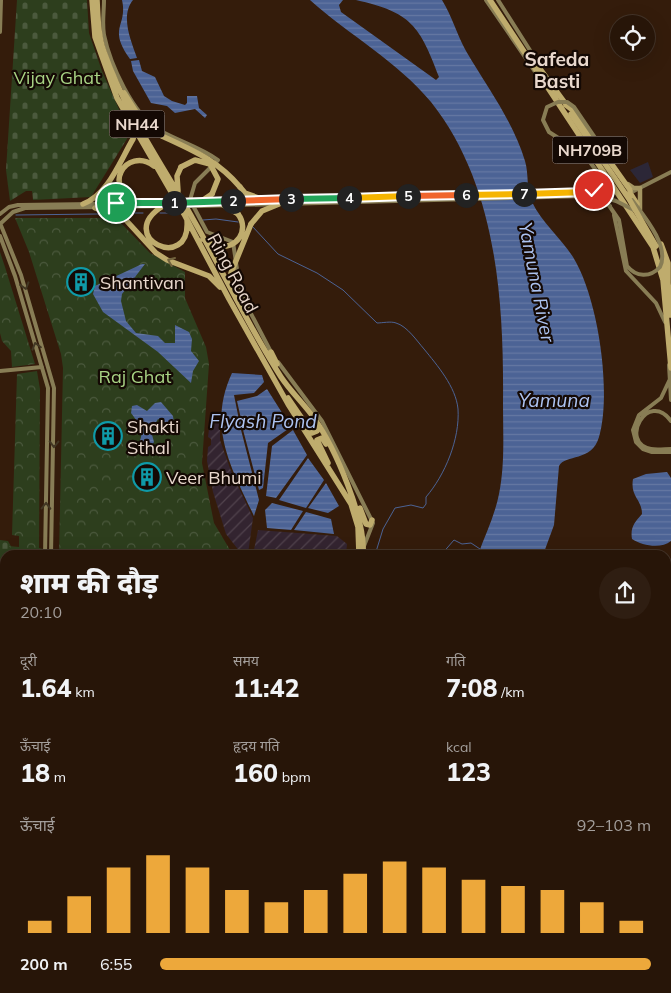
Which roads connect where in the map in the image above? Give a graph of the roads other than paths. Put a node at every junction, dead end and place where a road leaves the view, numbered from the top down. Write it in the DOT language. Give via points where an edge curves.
graph roads {
  1 [pos="1,0"];
  2 [pos="92,0"];
  3 [pos="97,0"];
  4 [pos="104,0"];
  5 [pos="486,0"];
  6 [pos="490,0"];
  7 [pos="494,0"];
  8 [pos="498,0"];
  9 [pos="0,32"];
  10 [pos="533,63"];
  11 [pos="112,65"];
  12 [pos="542,76"];
  13 [pos="115,81"];
  14 [pos="563,104"];
  15 [pos="135,131"];
  16 [pos="613,166"];
  17 [pos="158,170"];
  18 [pos="671,172"];
  19 [pos="600,176"];
  20 [pos="614,177"];
  21 [pos="640,188"];
  22 [pos="587,192"];
  23 [pos="630,193"];
  24 [pos="179,195"];
  25 [pos="421,198"];
  26 [pos="622,198"];
  27 [pos="200,202"];
  28 [pos="264,202"];
  29 [pos="83,204"];
  30 [pos="143,204"];
  31 [pos="279,204"];
  32 [pos="608,204"];
  33 [pos="222,205"];
  34 [pos="94,206"];
  35 [pos="163,206"];
  36 [pos="639,212"];
  37 [pos="0,214"];
  38 [pos="7,217"];
  39 [pos="187,218"];
  40 [pos="0,224"];
  41 [pos="5,233"];
  42 [pos="0,236"];
  43 [pos="203,239"];
  44 [pos="670,270"];
  45 [pos="668,283"];
  46 [pos="226,294"];
  47 [pos="234,297"];
  48 [pos="671,311"];
  49 [pos="671,315"];
  50 [pos="668,333"];
  51 [pos="271,352"];
  52 [pos="670,360"];
  53 [pos="42,367"];
  54 [pos="671,368"];
  55 [pos="0,371"];
  56 [pos="670,379"];
  57 [pos="275,380"];
  58 [pos="284,381"];
  59 [pos="300,400"];
  60 [pos="671,400"];
  61 [pos="671,421"];
  62 [pos="671,450"];
  63 [pos="340,471"];
  64 [pos="351,501"];
  65 [pos="372,520"];
  66 [pos="364,546"];
  67 [pos="45,550"];
  68 [pos="51,550"];
  69 [pos="359,550"];
  70 [pos="364,550"];
  1 -- 9 [label="main road"];
  2 -- 15 [label="highway, Ring Road / NH44" via="93,27 99,53 117,98"];
  3 -- 11 [label="highway, Ring Road / NH44" via="100,38"];
  4 -- 11 [label="main road" via="104,34"];
  5 -- 12 [label="main road" via="534,72"];
  6 -- 10 [label="highway, NH709B"];
  7 -- 10 [label="highway, NH709B"];
  8 -- 12 [label="main road" via="538,61"];
  10 -- 12 [label="highway, NH709B"];
  11 -- 13 [label="highway, Ring Road / NH44"];
  11 -- 51 [label="main road" via="148,123 217,160 192,188 190,200 208,232 233,242 239,283"];
  12 -- 14 [label="highway, NH709B"];
  12 -- 14 [label="highway, NH709B" via="560,92"];
  13 -- 24 [label="highway, Ring Road / NH44" via="130,114"];
  13 -- 28 [label="highway, bridge" via="145,126 210,159 245,193"];
  14 -- 16 [label="highway" via="574,111"];
  14 -- 19 [label="main road, bridge" via="570,124"];
  14 -- 20 [label="highway, NH709B"];
  14 -- 20 [label="highway, NH709B, bridge"];
  15 -- 17 [label="highway, Ring Road / NH44"];
  15 -- 29 [label="highway" via="107,184 97,197"];
  16 -- 19 [label="main road, bridge" via="572,106 558,102 547,107 543,120 547,131 583,153"];
  16 -- 20 [label="highway"];
  17 -- 30 [label="highway" via="144,161 135,161 121,171 120,189 125,196"];
  17 -- 39 [label="highway, Ring Road / NH44"];
  18 -- 21 [label="main road"];
  19 -- 22 [label="main road" via="596,188"];
  20 -- 21 [label="main road" via="631,187"];
  20 -- 23 [label="highway"];
  20 -- 26 [label="highway, NH709B"];
  20 -- 32 [label="main road, bridge" via="628,193 659,243 662,260 655,272 642,275 628,268 619,220"];
  20 -- 36 [label="highway, NH709B, bridge"];
  21 -- 23 [label="main road"];
  21 -- 36 [label="main road"];
  22 -- 25 [label="main road"];
  22 -- 36 [label="main road, bridge"];
  23 -- 26 [label="main road"];
  23 -- 36 [label="highway"];
  24 -- 27 [label="highway, bridge" via="177,179 181,167 198,160 208,163 218,181 208,198"];
  24 -- 43 [label="highway, Ring Road / NH44"];
  25 -- 28 [label="main road"];
  25 -- 31 [label="main road"];
  25 -- 32 [label="main road" via="588,196"];
  26 -- 50 [label="highway, NH709B" via="659,262"];
  27 -- 28 [label="main road"];
  27 -- 30 [label="main road, bridge"];
  28 -- 31 [label="main road"];
  28 -- 33 [label="main road"];
  29 -- 34 [label="main road"];
  29 -- 37 [label="main road" via="13,206"];
  30 -- 34 [label="main road"];
  31 -- 47 [label="highway, bridge" via="262,211 251,224 231,273"];
  32 -- 50 [label="main road, bridge" via="616,222 626,271 650,296"];
  33 -- 35 [label="main road, bridge"];
  33 -- 43 [label="highway, bridge" via="238,214 242,221 240,238 225,246"];
  34 -- 35 [label="main road"];
  34 -- 38 [label="main road" via="25,208"];
  46 -- 34 [label="highway, one-way" via="209,276 156,253 124,218"];
  35 -- 39 [label="highway" via="147,222 151,241 160,247 173,247 183,239"];
  36 -- 44 [label="highway" via="661,244"];
  36 -- 45 [label="highway, NH709B, bridge" via="656,246"];
  38 -- 40 [label="main road"];
  38 -- 41 [label="main road"];
  39 -- 46 [label="highway, Ring Road / NH44"];
  40 -- 41 [label="main road"];
  41 -- 68 [label="main road, one-way" via="54,388"];
  53 -- 42 [label="main road, one-way" via="10,258"];
  43 -- 47 [label="highway, Ring Road"];
  44 -- 45 [label="highway"];
  45 -- 48 [label="highway, NH709B"];
  46 -- 57 [label="highway, Ring Road / NH44"];
  47 -- 58 [label="highway, Ring Road"];
  48 -- 49 [label="highway, NH709B"];
  50 -- 52 [label="highway, NH709B"];
  50 -- 56 [label="main road"];
  51 -- 58 [label="highway"];
  51 -- 65 [label="main road" via="322,421"];
  52 -- 54 [label="highway"];
  53 -- 55 [label="main road"];
  67 -- 53 [label="main road, one-way" via="49,396"];
  56 -- 60 [label="main road"];
  56 -- 62 [label="main road" via="657,403 637,417 633,433 636,442 645,450"];
  57 -- 59 [label="highway" via="315,434 317,428"];
  57 -- 64 [label="highway, Ring Road / NH44"];
  58 -- 59 [label="highway, Ring Road"];
  59 -- 63 [label="highway, Ring Road" via="324,433"];
  61 -- 62 [label="main road" via="661,412 650,412 640,418 636,429 639,440 646,446"];
  63 -- 64 [label="highway, Ring Road"];
  63 -- 64 [label="highway" via="324,440 319,438 318,443"];
  64 -- 65 [label="highway" via="358,502 366,524 370,525"];
  64 -- 66 [label="highway, Ring Road" via="362,523"];
  64 -- 69 [label="highway, Ring Road / NH44" via="358,527"];
  65 -- 66 [label="main road" via="373,528"];
  66 -- 70 [label="highway, Ring Road"];
}
